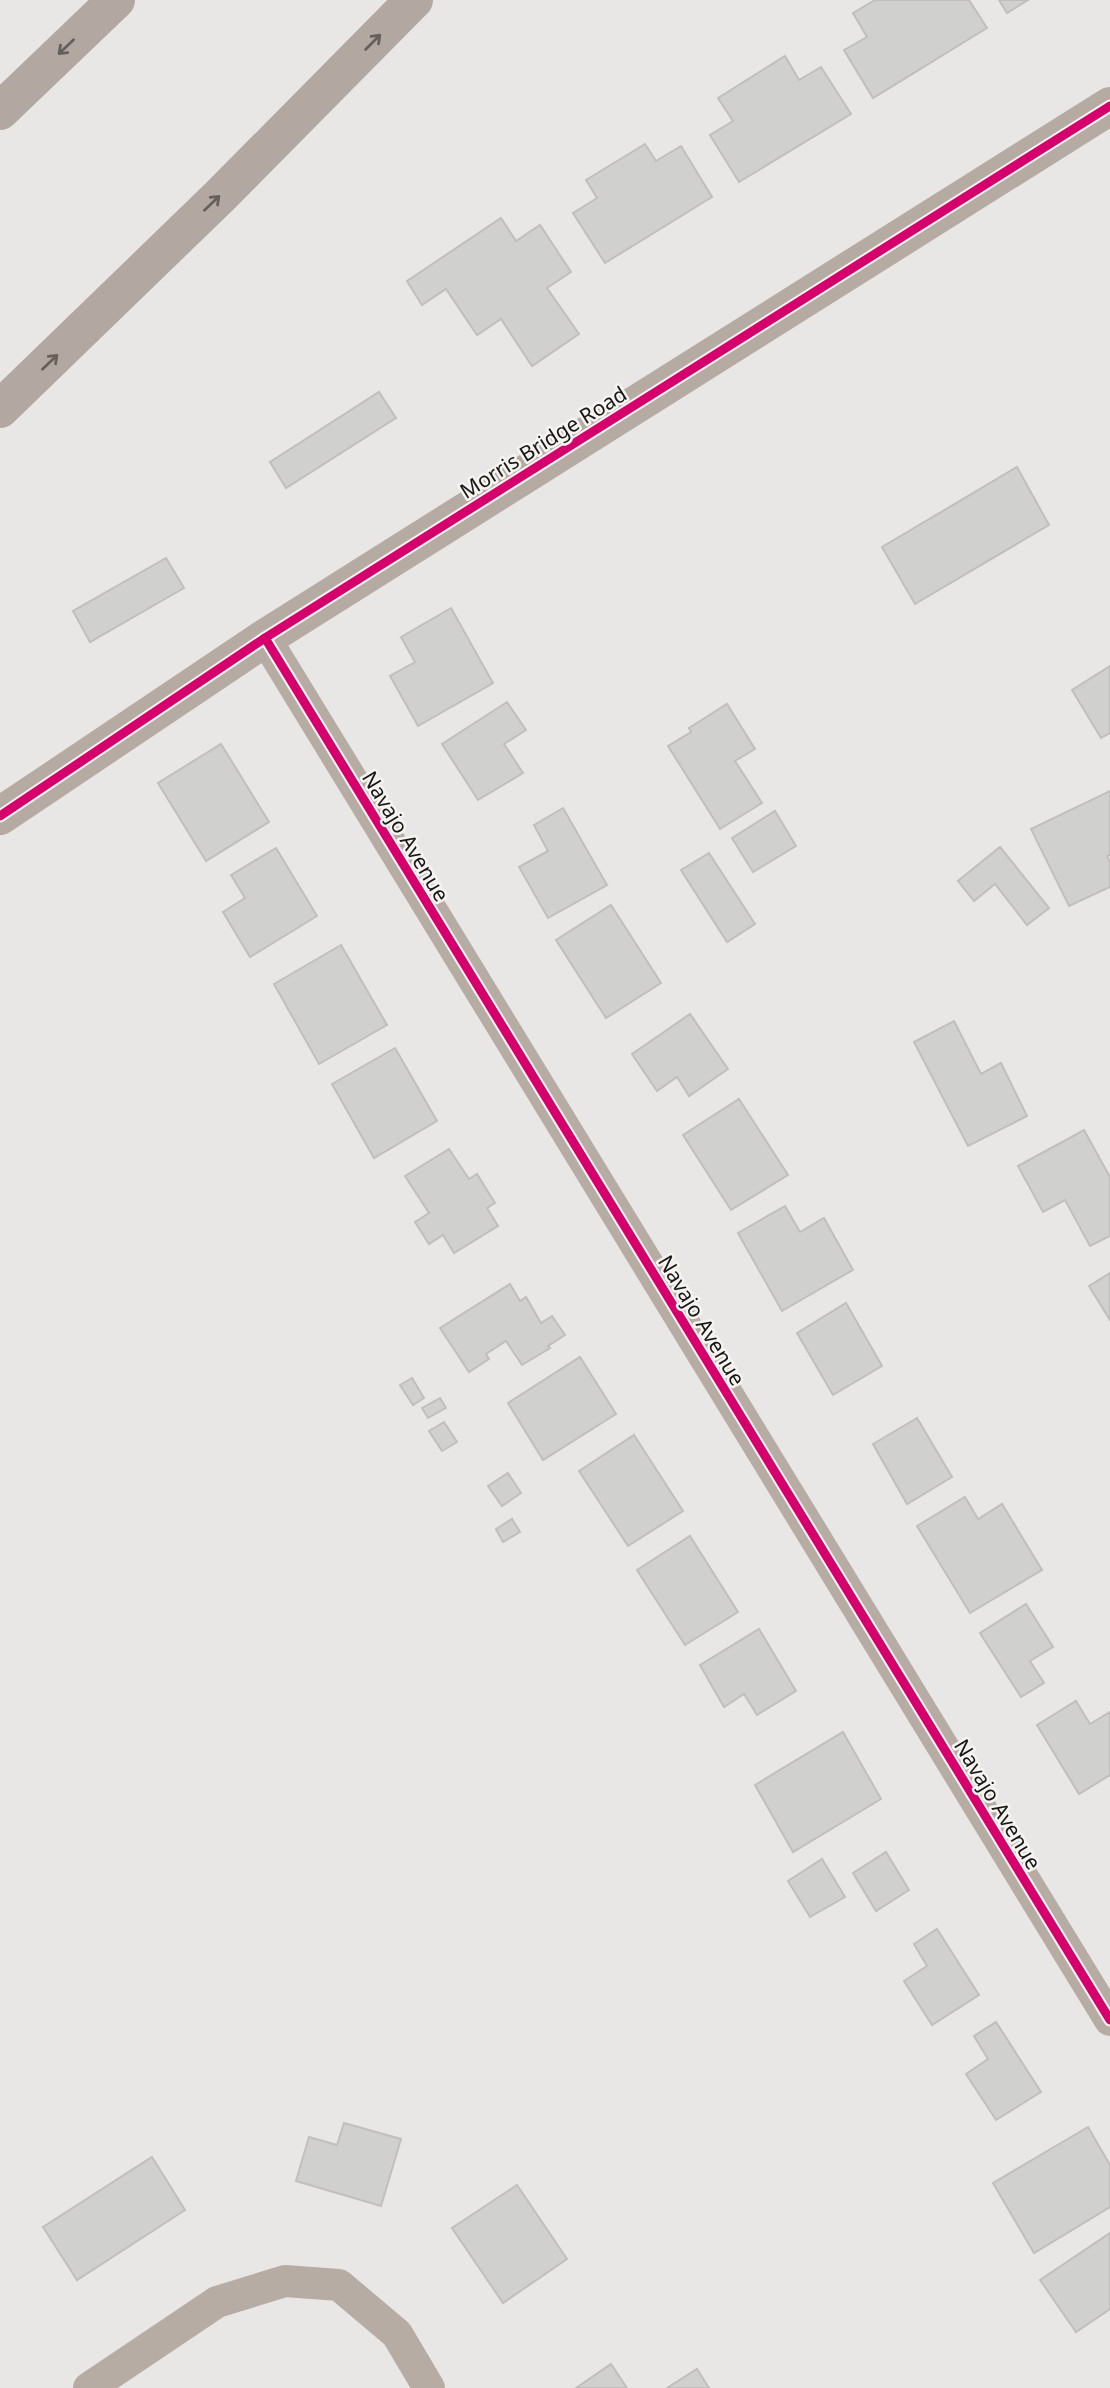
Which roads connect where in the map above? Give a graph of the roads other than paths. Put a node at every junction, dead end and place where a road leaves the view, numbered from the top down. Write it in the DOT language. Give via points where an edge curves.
graph roads {
  1 [pos="116,0"];
  2 [pos="414,0"];
  3 [pos="1110,106"];
  4 [pos="0,111"];
  5 [pos="0,409"];
  6 [pos="265,638"];
  7 [pos="0,816"];
  8 [pos="1110,2020"];
  9 [pos="89,2388"];
  10 [pos="429,2388"];
  1 -- 4 [label="highway, one-way"];
  5 -- 2 [label="highway, one-way"];
  3 -- 6 [label="street, Morris Bridge Road"];
  6 -- 7 [label="street, Morris Bridge Road"];
  6 -- 8 [label="street, Navajo Avenue"];
  9 -- 10 [label="street" via="218,2302 285,2281 339,2285 397,2334"];
}
